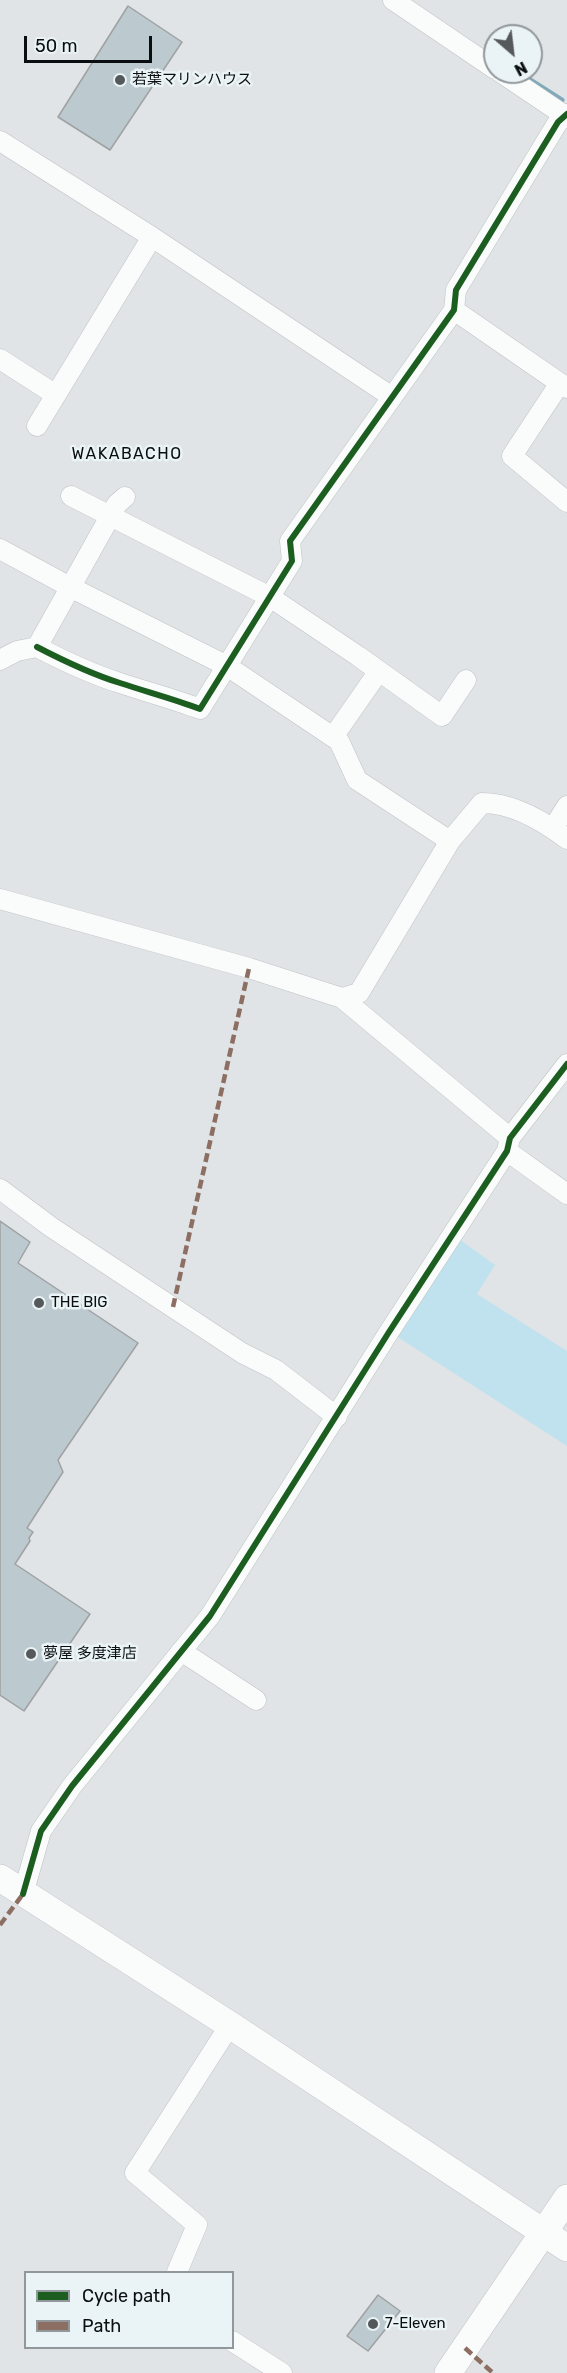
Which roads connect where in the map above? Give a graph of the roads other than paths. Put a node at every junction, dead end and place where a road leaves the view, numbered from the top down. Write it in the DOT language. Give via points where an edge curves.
graph roads {
  1 [pos="399,1"];
  2 [pos="483,60"];
  3 [pos="518,84"];
  4 [pos="566,116"];
  5 [pos="0,141"];
  6 [pos="152,237"];
  7 [pos="454,310"];
  8 [pos="0,359"];
  9 [pos="563,385"];
  10 [pos="56,395"];
  11 [pos="392,397"];
  12 [pos="37,426"];
  13 [pos="71,496"];
  14 [pos="125,497"];
  15 [pos="567,502"];
  16 [pos="111,516"];
  17 [pos="0,549"];
  18 [pos="70,587"];
  19 [pos="270,597"];
  20 [pos="38,647"];
  21 [pos="0,660"];
  22 [pos="227,666"];
  23 [pos="379,671"];
  24 [pos="466,680"];
  25 [pos="333,737"];
  26 [pos="567,806"];
  27 [pos="560,834"];
  28 [pos="450,841"];
  29 [pos="0,899"];
  30 [pos="342,998"];
  31 [pos="567,1064"];
  32 [pos="508,1144"];
  33 [pos="0,1189"];
  34 [pos="567,1194"];
  35 [pos="337,1417"];
  36 [pos="182,1651"];
  37 [pos="256,1700"];
  38 [pos="0,1878"];
  39 [pos="23,1893"];
  40 [pos="230,2025"];
  41 [pos="567,2198"];
  42 [pos="542,2232"];
  43 [pos="567,2248"];
  44 [pos="177,2271"];
  45 [pos="234,2342"];
  46 [pos="282,2373"];
  47 [pos="448,2373"];
  1 -- 2 [label="street"];
  3 -- 4 [label="street"];
  4 -- 7 [label="street" via="552,132 456,290"];
  5 -- 6 [label="street"];
  6 -- 10 [label="street"];
  6 -- 11 [label="street"];
  7 -- 9 [label="street"];
  7 -- 11 [label="street"];
  8 -- 10 [label="street"];
  9 -- 15 [label="street" via="512,456"];
  10 -- 12 [label="street"];
  11 -- 19 [label="street" via="290,541 292,561"];
  13 -- 16 [label="street"];
  14 -- 16 [label="street"];
  16 -- 18 [label="street"];
  16 -- 19 [label="street"];
  17 -- 18 [label="street"];
  18 -- 20 [label="street"];
  18 -- 22 [label="street"];
  19 -- 22 [label="street"];
  19 -- 23 [label="street"];
  20 -- 21 [label="street" via="17,651"];
  20 -- 22 [label="street" via="119,683 200,709"];
  22 -- 25 [label="street"];
  23 -- 24 [label="street" via="442,716"];
  23 -- 25 [label="street"];
  25 -- 28 [label="street" via="339,741 357,780"];
  26 -- 27 [label="street"];
  27 -- 28 [label="street" via="508,805 482,803"];
  28 -- 30 [label="street" via="358,993"];
  29 -- 30 [label="street"];
  30 -- 32 [label="street"];
  31 -- 32 [label="street"];
  32 -- 34 [label="street"];
  32 -- 35 [label="street"];
  33 -- 35 [label="street" via="242,1353 276,1370"];
  35 -- 36 [label="street" via="210,1616"];
  36 -- 37 [label="street"];
  36 -- 39 [label="street" via="72,1786 41,1831"];
  38 -- 39 [label="street"];
  39 -- 40 [label="street"];
  40 -- 42 [label="street"];
  40 -- 44 [label="street" via="135,2173 197,2225"];
  41 -- 42 [label="street"];
  42 -- 43 [label="street"];
  42 -- 47 [label="street"];
  45 -- 46 [label="street"];
}
